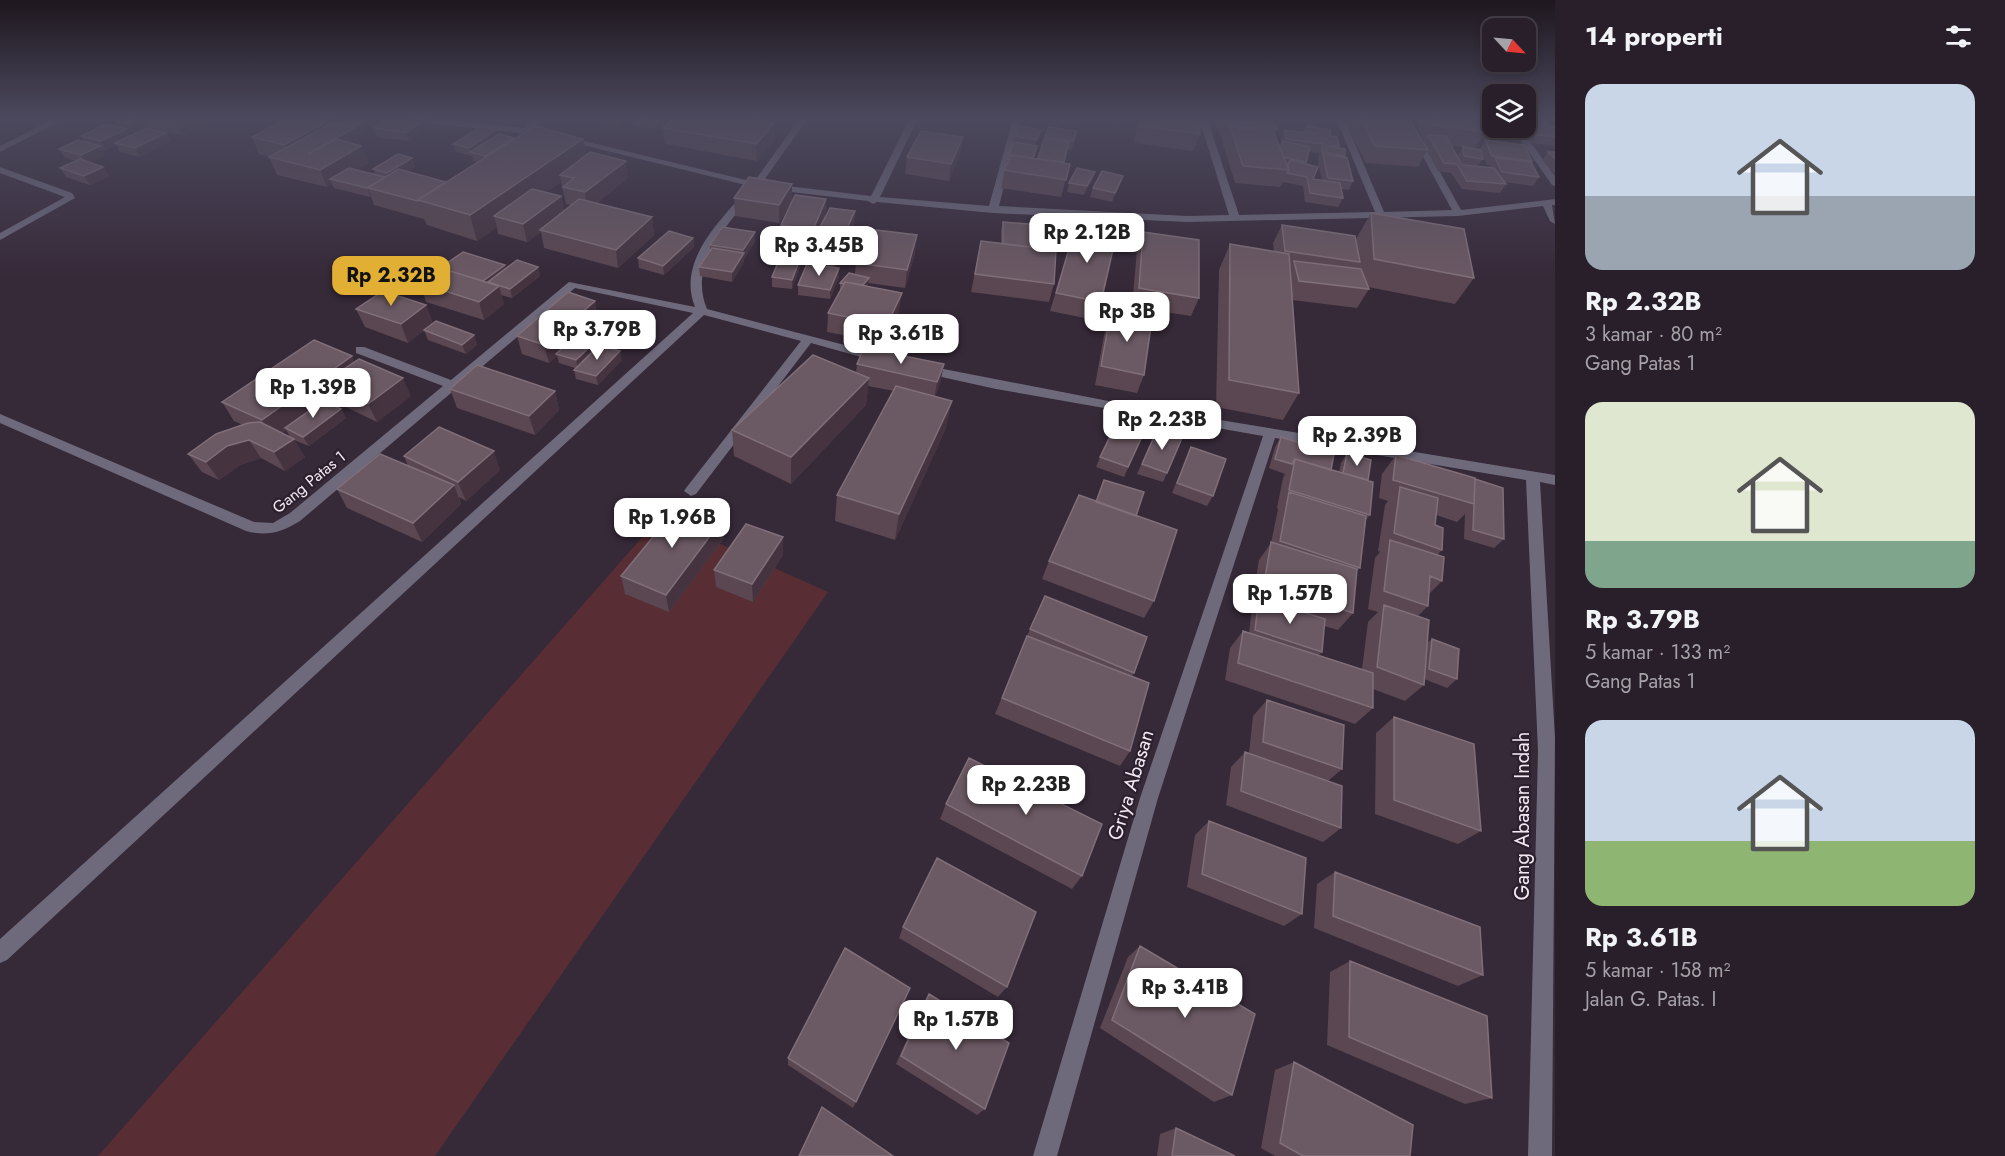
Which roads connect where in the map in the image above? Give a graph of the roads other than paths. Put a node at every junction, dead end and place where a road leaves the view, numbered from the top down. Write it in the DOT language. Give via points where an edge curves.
graph roads {
  1 [pos="5,172"];
  2 [pos="706,172"];
  3 [pos="765,172"];
  4 [pos="887,172"];
  5 [pos="1003,172"];
  6 [pos="1220,172"];
  7 [pos="1363,172"];
  8 [pos="1436,172"];
  9 [pos="756,185"];
  10 [pos="873,201"];
  11 [pos="1551,203"];
  12 [pos="993,210"];
  13 [pos="1458,213"];
  14 [pos="1381,215"];
  15 [pos="1235,218"];
  16 [pos="1555,221"];
  17 [pos="0,237"];
  18 [pos="702,311"];
  19 [pos="808,340"];
  20 [pos="360,350"];
  21 [pos="893,361"];
  22 [pos="913,366"];
  23 [pos="452,385"];
  24 [pos="0,418"];
  25 [pos="1271,431"];
  26 [pos="1533,476"];
  27 [pos="1555,480"];
  28 [pos="691,491"];
  29 [pos="0,953"];
  30 [pos="1046,1156"];
  31 [pos="1540,1156"];
  1 -- 17 [label="street" via="70,198"];
  2 -- 9 [label="street"];
  3 -- 9 [label="street"];
  4 -- 10 [label="street"];
  5 -- 12 [label="street"];
  6 -- 15 [label="street"];
  7 -- 14 [label="street"];
  8 -- 13 [label="street"];
  9 -- 10 [label="street"];
  9 -- 18 [label="street" via="723,221 702,256 694,292"];
  10 -- 12 [label="street"];
  11 -- 13 [label="street"];
  11 -- 16 [label="street"];
  12 -- 15 [label="street" via="1167,219"];
  13 -- 14 [label="street"];
  14 -- 15 [label="street"];
  18 -- 19 [label="street"];
  18 -- 23 [label="street, Gang Patas 1" via="573,284"];
  18 -- 29 [label="street"];
  19 -- 21 [label="street"];
  19 -- 28 [label="street"];
  20 -- 23 [label="street"];
  22 -- 25 [label="street" via="1019,390"];
  23 -- 24 [label="street, Gang Patas 1" via="295,517 278,528 264,530"];
  25 -- 26 [label="street"];
  25 -- 30 [label="street, Griya Abasan" via="1149,798"];
  26 -- 27 [label="street"];
  26 -- 31 [label="street, Gang Abasan Indah" via="1547,751"];
}
